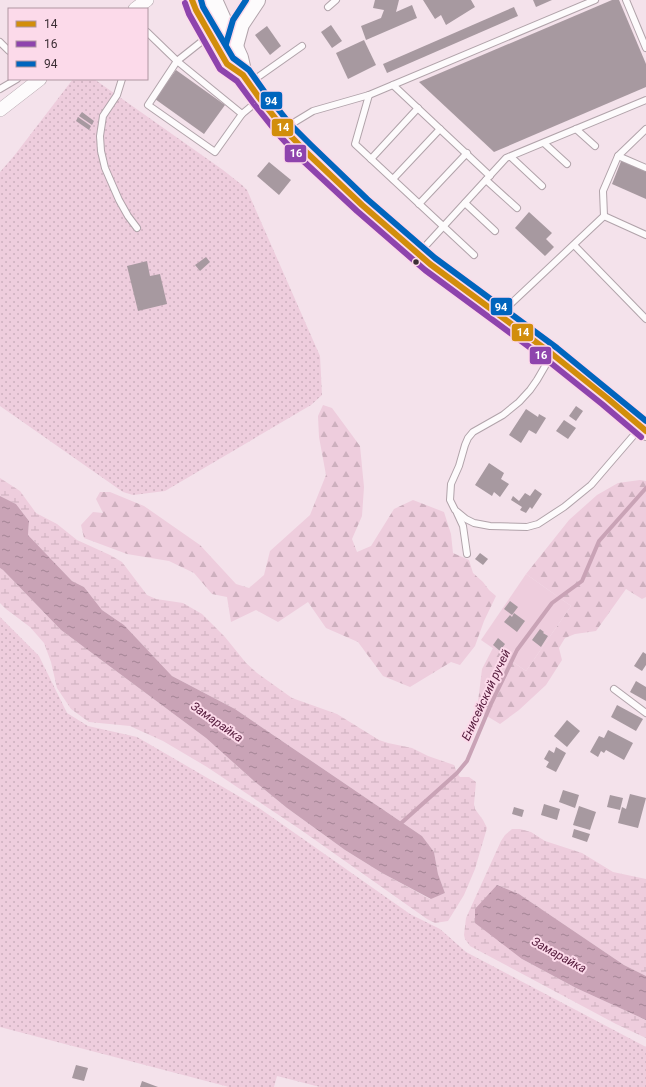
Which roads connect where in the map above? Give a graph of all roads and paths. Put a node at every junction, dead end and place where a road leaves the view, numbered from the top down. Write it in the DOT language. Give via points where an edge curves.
graph roads {
  1 [pos="147,0"];
  2 [pos="192,0"];
  3 [pos="213,0"];
  4 [pos="256,0"];
  5 [pos="336,0"];
  6 [pos="595,0"];
  7 [pos="626,0"];
  8 [pos="328,7"];
  9 [pos="136,8"];
  10 [pos="148,33"];
  11 [pos="211,37"];
  12 [pos="0,42"];
  13 [pos="234,46"];
  14 [pos="302,46"];
  15 [pos="646,48"];
  16 [pos="8,50"];
  17 [pos="176,61"];
  18 [pos="246,79"];
  19 [pos="15,80"];
  20 [pos="37,80"];
  21 [pos="122,80"];
  22 [pos="393,85"];
  23 [pos="0,89"];
  24 [pos="370,95"];
  25 [pos="260,99"];
  26 [pos="646,100"];
  27 [pos="418,108"];
  28 [pos="0,110"];
  29 [pos="242,114"];
  30 [pos="284,129"];
  31 [pos="440,129"];
  32 [pos="576,129"];
  33 [pos="646,129"];
  34 [pos="544,143"];
  35 [pos="594,146"];
  36 [pos="467,154"];
  37 [pos="618,156"];
  38 [pos="510,157"];
  39 [pos="371,159"];
  40 [pos="567,164"];
  41 [pos="646,168"];
  42 [pos="488,178"];
  43 [pos="393,179"];
  44 [pos="542,186"];
  45 [pos="465,203"];
  46 [pos="419,204"];
  47 [pos="517,208"];
  48 [pos="604,216"];
  49 [pos="443,226"];
  50 [pos="137,228"];
  51 [pos="495,231"];
  52 [pos="646,235"];
  53 [pos="574,244"];
  54 [pos="418,253"];
  55 [pos="474,255"];
  56 [pos="499,315"];
  57 [pos="646,319"];
  58 [pos="552,354"];
  59 [pos="643,429"];
  60 [pos="455,510"];
  61 [pos="466,554"];
  62 [pos="614,689"];
  63 [pos="646,712"];
  1 -- 9 [label="street"];
  2 -- 11 [label="street"];
  3 -- 13 [label="street"];
  4 -- 13 [label="street" via="240,24"];
  5 -- 8 [label="lane"];
  6 -- 22 [label="lane"];
  7 -- 15 [label="lane"];
  10 -- 17 [label="lane"];
  11 -- 17 [label="lane"];
  11 -- 18 [label="street" via="227,64"];
  12 -- 16 [label="lane"];
  13 -- 18 [label="street"];
  14 -- 18 [label="lane"];
  17 -- 29 [label="lane"];
  17 -- 29 [label="lane" via="148,105 215,152"];
  18 -- 25 [label="street"];
  19 -- 23 [label="lane"];
  20 -- 28 [label="street"];
  21 -- 50 [label="lane" via="117,95 103,116 101,151 105,168 119,200"];
  22 -- 24 [label="lane"];
  22 -- 27 [label="lane"];
  24 -- 30 [label="lane" via="313,111"];
  24 -- 39 [label="lane" via="355,144"];
  25 -- 29 [label="lane"];
  25 -- 30 [label="street"];
  26 -- 32 [label="lane"];
  27 -- 31 [label="lane"];
  27 -- 39 [label="lane"];
  30 -- 54 [label="street" via="348,192"];
  31 -- 36 [label="lane"];
  31 -- 43 [label="lane"];
  32 -- 34 [label="lane"];
  32 -- 35 [label="lane"];
  33 -- 37 [label="lane"];
  34 -- 38 [label="lane"];
  34 -- 40 [label="lane"];
  36 -- 42 [label="lane"];
  36 -- 46 [label="lane"];
  37 -- 41 [label="lane"];
  37 -- 48 [label="lane" via="603,191"];
  38 -- 42 [label="lane" via="506,158"];
  38 -- 44 [label="lane"];
  39 -- 43 [label="lane"];
  42 -- 45 [label="lane"];
  42 -- 47 [label="lane"];
  43 -- 46 [label="lane"];
  45 -- 49 [label="lane"];
  45 -- 51 [label="lane"];
  46 -- 49 [label="lane"];
  48 -- 52 [label="lane"];
  48 -- 53 [label="lane"];
  49 -- 54 [label="lane"];
  49 -- 55 [label="lane"];
  53 -- 56 [label="lane"];
  53 -- 57 [label="lane"];
  54 -- 56 [label="street"];
  56 -- 58 [label="street"];
  58 -- 59 [label="street"];
  58 -- 60 [label="lane" via="537,380 519,402 503,415 473,432 468,438 451,484 450,500"];
  59 -- 60 [label="lane" via="591,485 538,524 527,527 482,525 466,519"];
  60 -- 61 [label="lane" via="463,526"];
  62 -- 63 [label="lane"];
}
